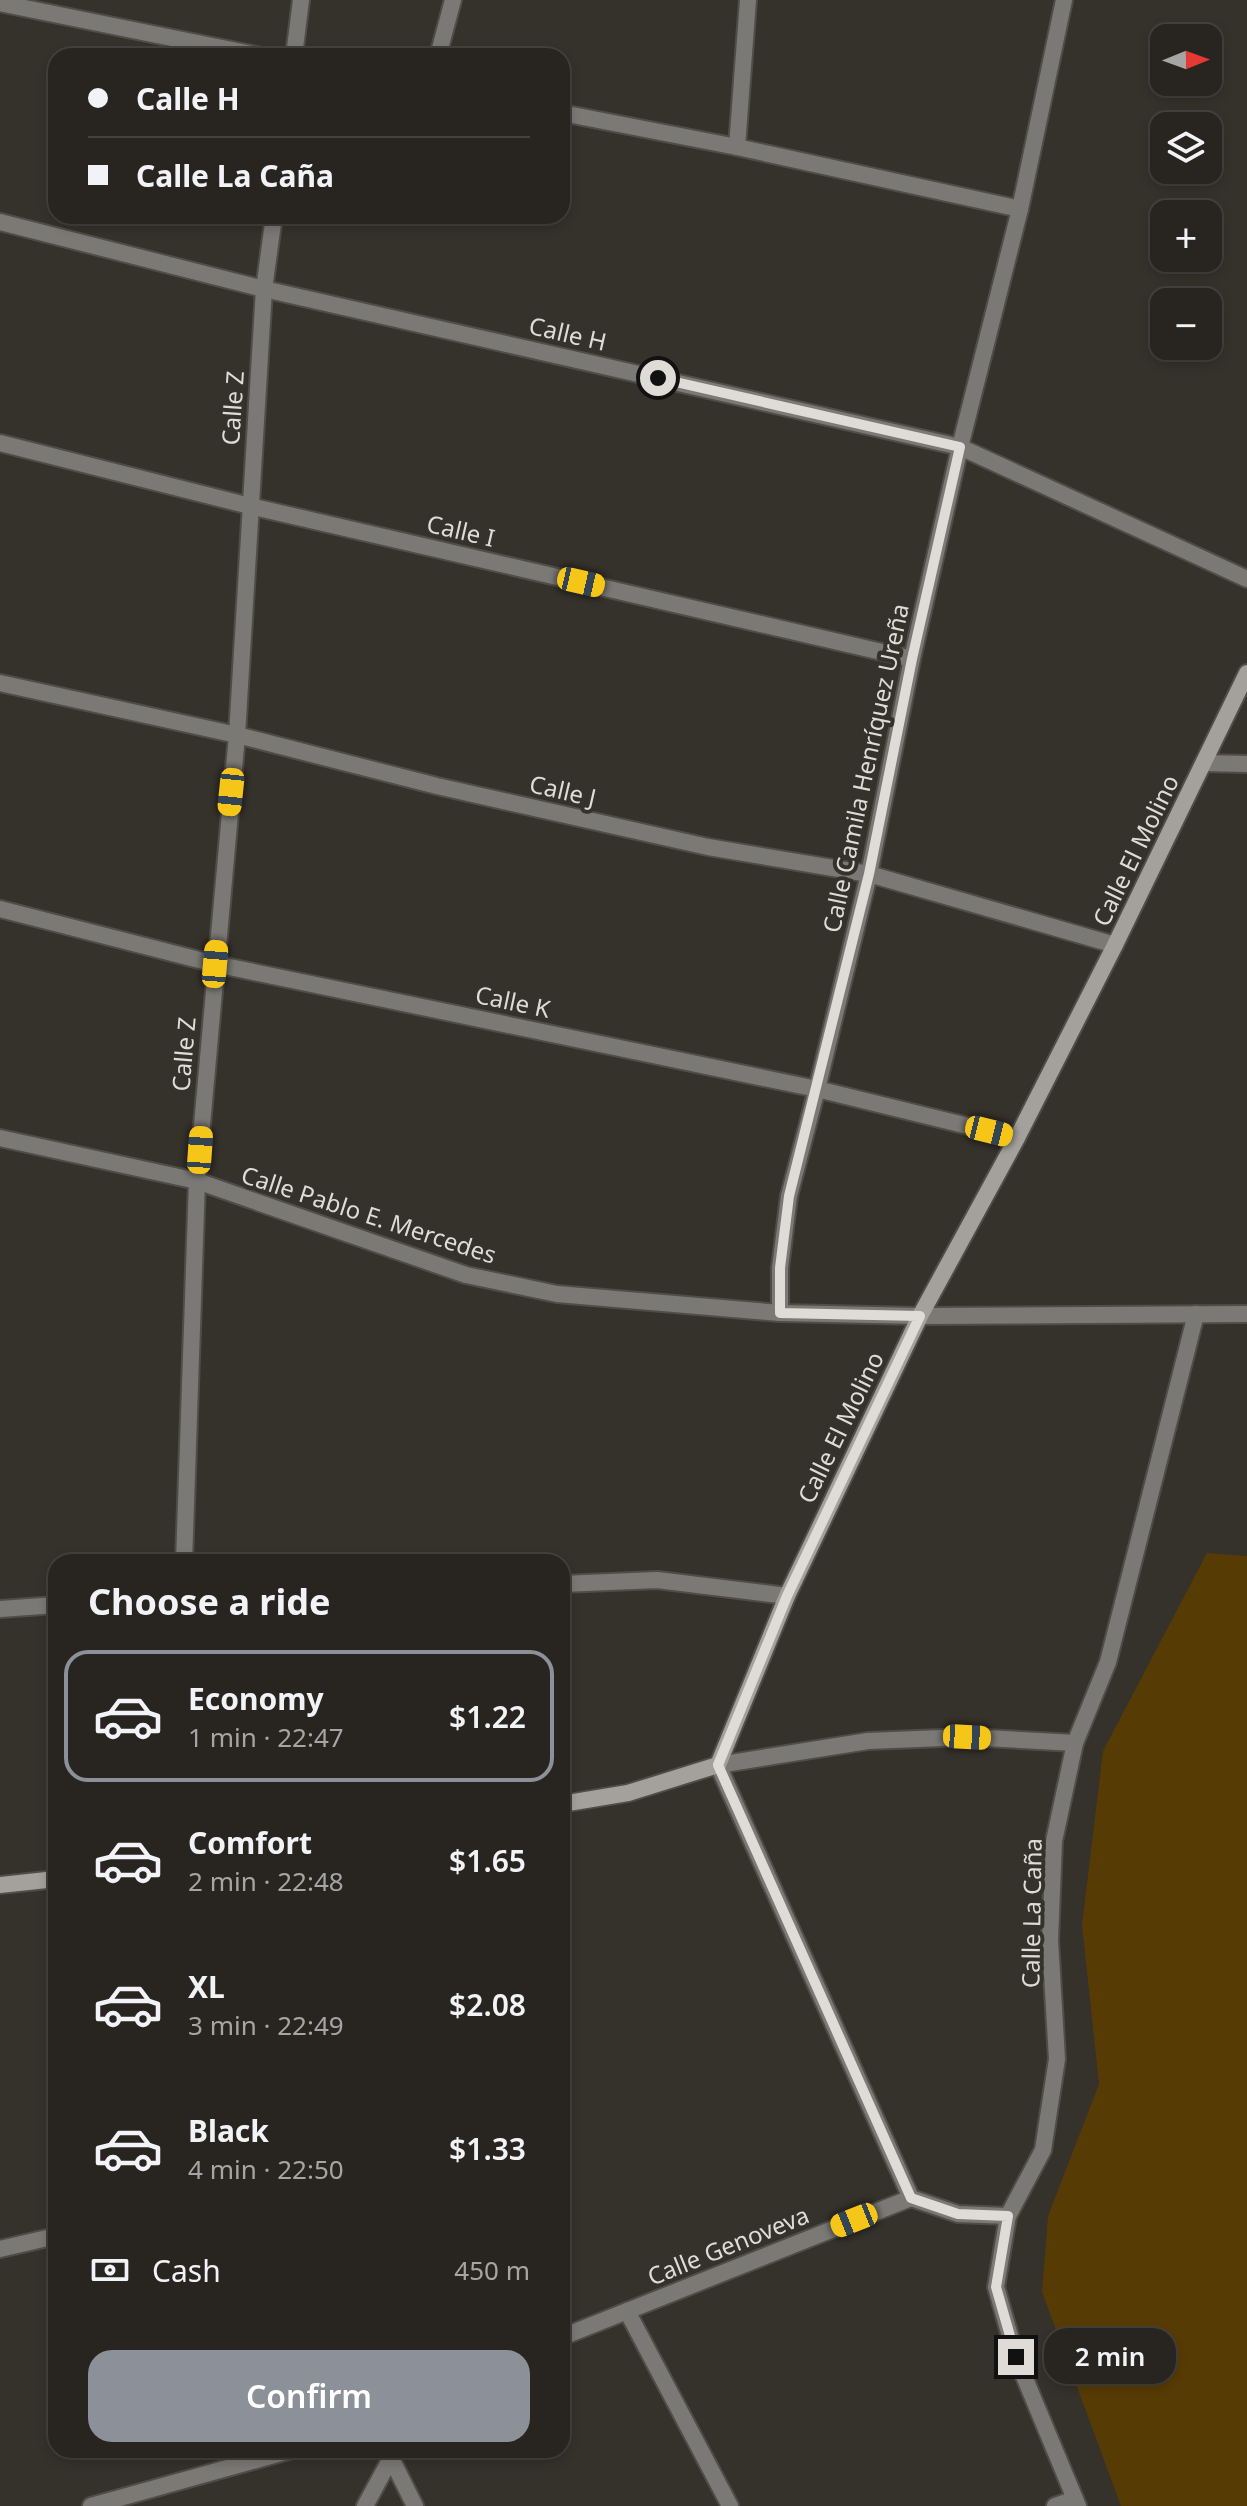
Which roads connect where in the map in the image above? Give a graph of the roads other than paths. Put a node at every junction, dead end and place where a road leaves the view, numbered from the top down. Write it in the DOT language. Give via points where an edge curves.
graph roads {
  1 [pos="301,0"];
  2 [pos="453,0"];
  3 [pos="748,0"];
  4 [pos="1064,0"];
  5 [pos="0,3"];
  6 [pos="222,48"];
  7 [pos="295,48"];
  8 [pos="440,48"];
  9 [pos="570,115"];
  10 [pos="737,147"];
  11 [pos="1020,209"];
  12 [pos="0,222"];
  13 [pos="273,224"];
  14 [pos="264,289"];
  15 [pos="0,443"];
  16 [pos="960,447"];
  17 [pos="250,506"];
  18 [pos="1247,579"];
  19 [pos="912,659"];
  20 [pos="1247,673"];
  21 [pos="0,683"];
  22 [pos="237,735"];
  23 [pos="1204,763"];
  24 [pos="1247,764"];
  25 [pos="869,874"];
  26 [pos="0,909"];
  27 [pos="1115,945"];
  28 [pos="215,964"];
  29 [pos="817,1089"];
  30 [pos="0,1138"];
  31 [pos="1017,1138"];
  32 [pos="197,1181"];
  33 [pos="780,1313"];
  34 [pos="1196,1314"];
  35 [pos="1247,1314"];
  36 [pos="920,1316"];
  37 [pos="184,1554"];
  38 [pos="570,1584"];
  39 [pos="787,1596"];
  40 [pos="48,1606"];
  41 [pos="0,1609"];
  42 [pos="1075,1743"];
  43 [pos="718,1765"];
  44 [pos="570,1803"];
  45 [pos="48,1880"];
  46 [pos="0,1885"];
  47 [pos="911,2198"];
  48 [pos="1008,2216"];
  49 [pos="48,2238"];
  50 [pos="0,2249"];
  51 [pos="627,2311"];
  52 [pos="570,2334"];
  53 [pos="263,2458"];
  54 [pos="388,2458"];
  55 [pos="392,2458"];
  56 [pos="1076,2503"];
  57 [pos="91,2506"];
  58 [pos="365,2506"];
  59 [pos="415,2506"];
  60 [pos="730,2506"];
  61 [pos="1055,2506"];
  1 -- 7 [label="street"];
  2 -- 8 [label="street"];
  3 -- 10 [label="street"];
  4 -- 11 [label="street, Calle Camila Henríquez Ureña"];
  5 -- 6 [label="street"];
  9 -- 10 [label="street"];
  10 -- 11 [label="street"];
  11 -- 16 [label="street, Calle Camila Henríquez Ureña"];
  12 -- 14 [label="street, Calle H"];
  13 -- 14 [label="street, Calle Z"];
  14 -- 16 [label="street, Calle H"];
  14 -- 17 [label="street, Calle Z"];
  15 -- 17 [label="street, Calle I"];
  16 -- 18 [label="street, Calle H"];
  16 -- 19 [label="street, Calle Camila Henríquez Ureña"];
  17 -- 19 [label="street, Calle I"];
  17 -- 22 [label="street, Calle Z"];
  19 -- 25 [label="street, Calle Camila Henríquez Ureña"];
  20 -- 23 [label="street, Calle El Molino"];
  21 -- 22 [label="street, Calle J"];
  22 -- 25 [label="street, Calle J" via="708,847"];
  22 -- 28 [label="street, Calle Z"];
  23 -- 24 [label="street"];
  23 -- 27 [label="street, Calle El Molino"];
  25 -- 27 [label="street, Calle J"];
  25 -- 29 [label="street, Calle Camila Henríquez Ureña"];
  26 -- 28 [label="street, Calle K"];
  27 -- 31 [label="street, Calle El Molino"];
  28 -- 29 [label="street, Calle K"];
  28 -- 32 [label="street, Calle Z"];
  29 -- 31 [label="street, Calle K"];
  29 -- 33 [label="street, Calle Camila Henríquez Ureña" via="789,1196"];
  30 -- 32 [label="street, Calle Pablo E. Mercedes"];
  31 -- 36 [label="street, Calle El Molino"];
  32 -- 33 [label="street, Calle Pablo E. Mercedes" via="466,1275 557,1294"];
  32 -- 37 [label="street, Calle Z"];
  33 -- 36 [label="street, Calle Pablo E. Mercedes"];
  34 -- 35 [label="street, Calle Pablo E. Mercedes"];
  34 -- 36 [label="street, Calle Pablo E. Mercedes"];
  34 -- 42 [label="street, Calle La Caña" via="1108,1662"];
  36 -- 39 [label="street, Calle El Molino"];
  38 -- 39 [label="street" via="657,1580"];
  39 -- 43 [label="street, Calle El Molino"];
  40 -- 41 [label="street"];
  42 -- 43 [label="street" via="967,1737 868,1741"];
  42 -- 48 [label="street, Calle La Caña" via="1054,1841 1050,1940 1057,2059 1043,2150"];
  43 -- 44 [label="street" via="628,1793"];
  43 -- 47 [label="street"];
  45 -- 46 [label="street"];
  47 -- 48 [label="street" via="958,2214"];
  47 -- 51 [label="street, Calle Genoveva"];
  48 -- 56 [label="street, Calle La Caña" via="996,2287 1016,2357"];
  49 -- 50 [label="street"];
  51 -- 52 [label="street, Calle Genoveva"];
  51 -- 60 [label="street"];
  53 -- 57 [label="street"];
  54 -- 58 [label="street"];
  55 -- 59 [label="street"];
  56 -- 61 [label="street"];
}
